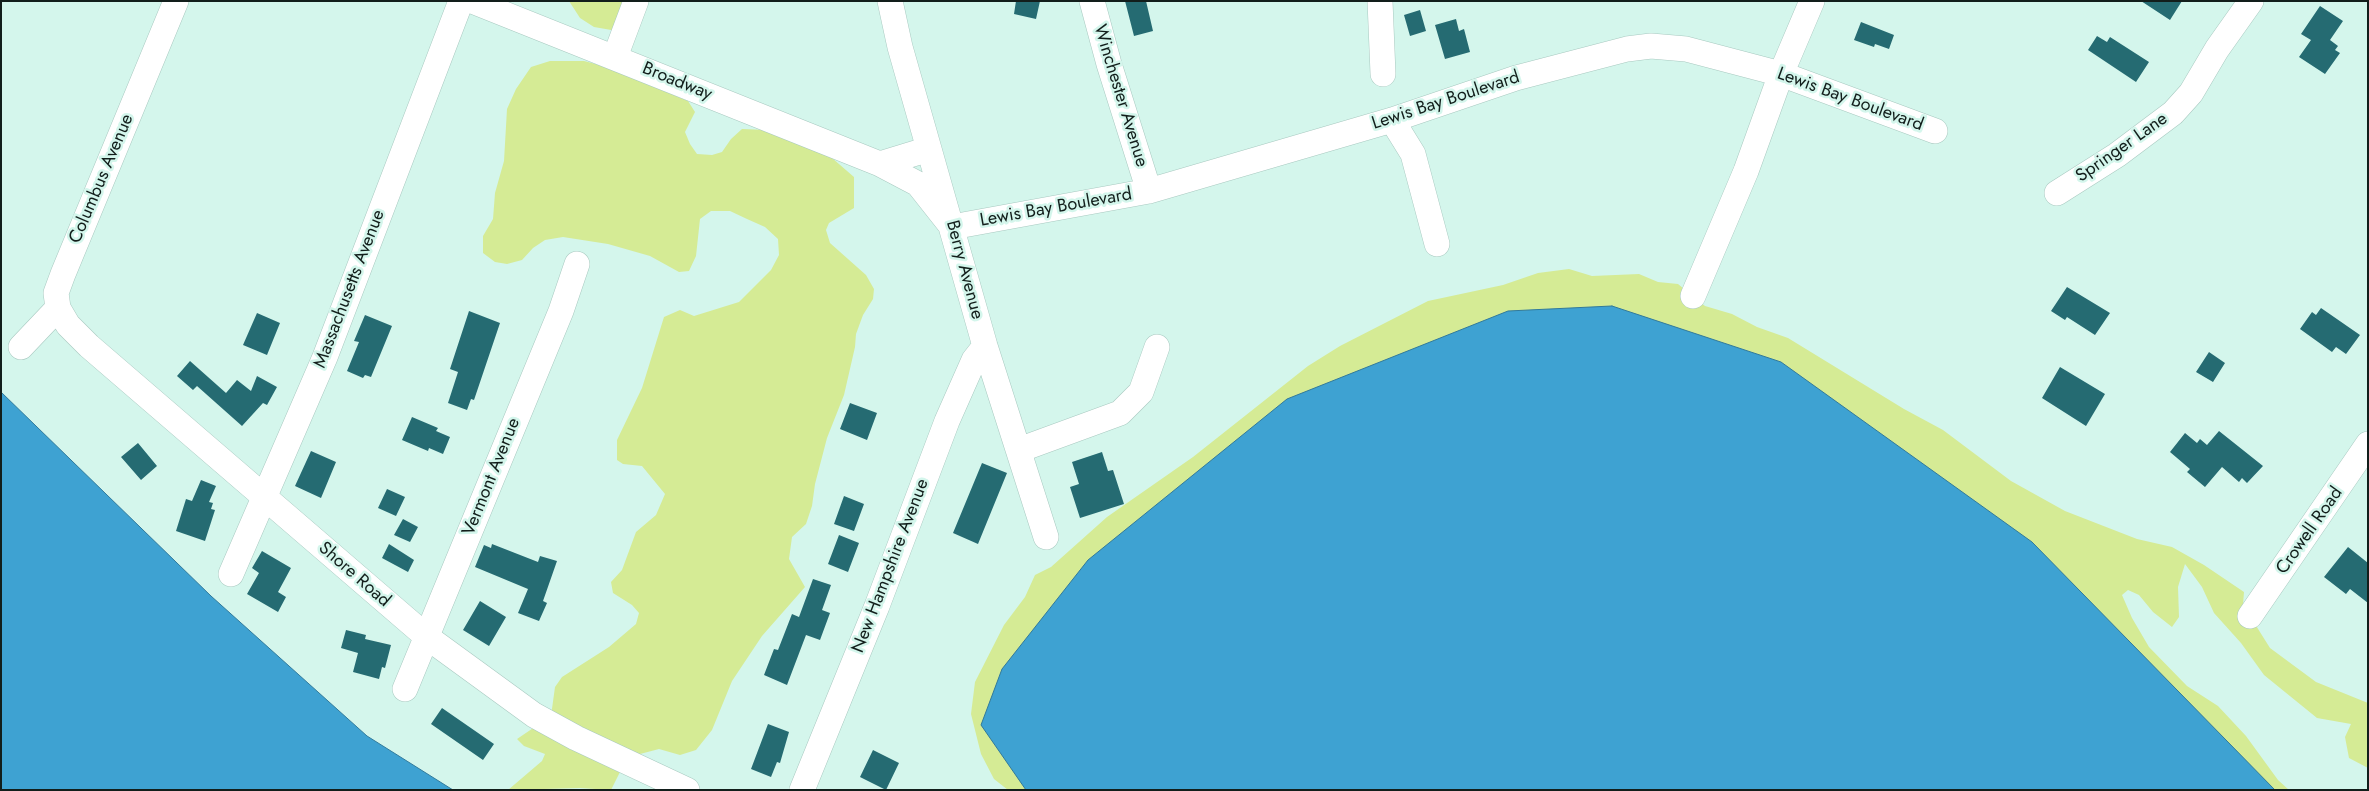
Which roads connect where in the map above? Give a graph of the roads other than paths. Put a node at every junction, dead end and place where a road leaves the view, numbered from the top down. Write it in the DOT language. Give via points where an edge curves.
graph roads {
  1 [pos="176,1"];
  2 [pos="461,1"];
  3 [pos="472,1"];
  4 [pos="636,1"];
  5 [pos="890,1"];
  6 [pos="1092,1"];
  7 [pos="1380,1"];
  8 [pos="1812,1"];
  9 [pos="2251,1"];
  10 [pos="615,57"];
  11 [pos="1382,74"];
  12 [pos="1781,74"];
  13 [pos="1392,120"];
  14 [pos="1935,131"];
  15 [pos="929,149"];
  16 [pos="880,164"];
  17 [pos="1149,191"];
  18 [pos="2057,193"];
  19 [pos="952,227"];
  20 [pos="1437,244"];
  21 [pos="577,264"];
  22 [pos="1693,296"];
  23 [pos="58,308"];
  24 [pos="985,346"];
  25 [pos="21,347"];
  26 [pos="1157,347"];
  27 [pos="2368,444"];
  28 [pos="1019,450"];
  29 [pos="263,497"];
  30 [pos="1046,537"];
  31 [pos="231,574"];
  32 [pos="2250,616"];
  33 [pos="427,636"];
  34 [pos="405,689"];
  35 [pos="687,790"];
  36 [pos="802,790"];
  1 -- 23 [label="street, Columbus Avenue" via="63,274 56,293"];
  2 -- 29 [label="street, Massachusetts Avenue" via="325,357"];
  3 -- 10 [label="street, Broadway"];
  4 -- 10 [label="street"];
  5 -- 15 [label="street, Berry Avenue"];
  6 -- 17 [label="street, Winchester Avenue" via="1108,64"];
  7 -- 11 [label="street"];
  8 -- 12 [label="street"];
  9 -- 18 [label="street, Springer Lane" via="2191,93 2172,113 2117,155"];
  10 -- 16 [label="street, Broadway"];
  12 -- 13 [label="street, Lewis Bay Boulevard" via="1686,49 1651,46 1516,78"];
  12 -- 14 [label="street, Lewis Bay Boulevard"];
  12 -- 22 [label="street" via="1746,171"];
  13 -- 17 [label="street, Lewis Bay Boulevard"];
  13 -- 20 [label="street" via="1414,154"];
  15 -- 16 [label="street"];
  15 -- 19 [label="street, Berry Avenue"];
  16 -- 19 [label="street, Broadway" via="918,184"];
  17 -- 19 [label="street, Lewis Bay Boulevard"];
  19 -- 24 [label="street, Berry Avenue"];
  21 -- 33 [label="street, Vermont Avenue" via="561,311"];
  23 -- 25 [label="street"];
  23 -- 29 [label="street, Shore Road" via="68,325 89,346"];
  24 -- 28 [label="street, Berry Avenue"];
  24 -- 36 [label="street, New Hampshire Avenue" via="974,360 953,404 877,606"];
  26 -- 28 [label="street" via="1142,392 1120,413"];
  27 -- 32 [label="street, Crowell Road"];
  28 -- 30 [label="street, Berry Avenue"];
  29 -- 31 [label="street, Massachusetts Avenue"];
  29 -- 33 [label="street, Shore Road"];
  33 -- 34 [label="street, Vermont Avenue"];
  33 -- 35 [label="street, Shore Road" via="534,715"];
}
